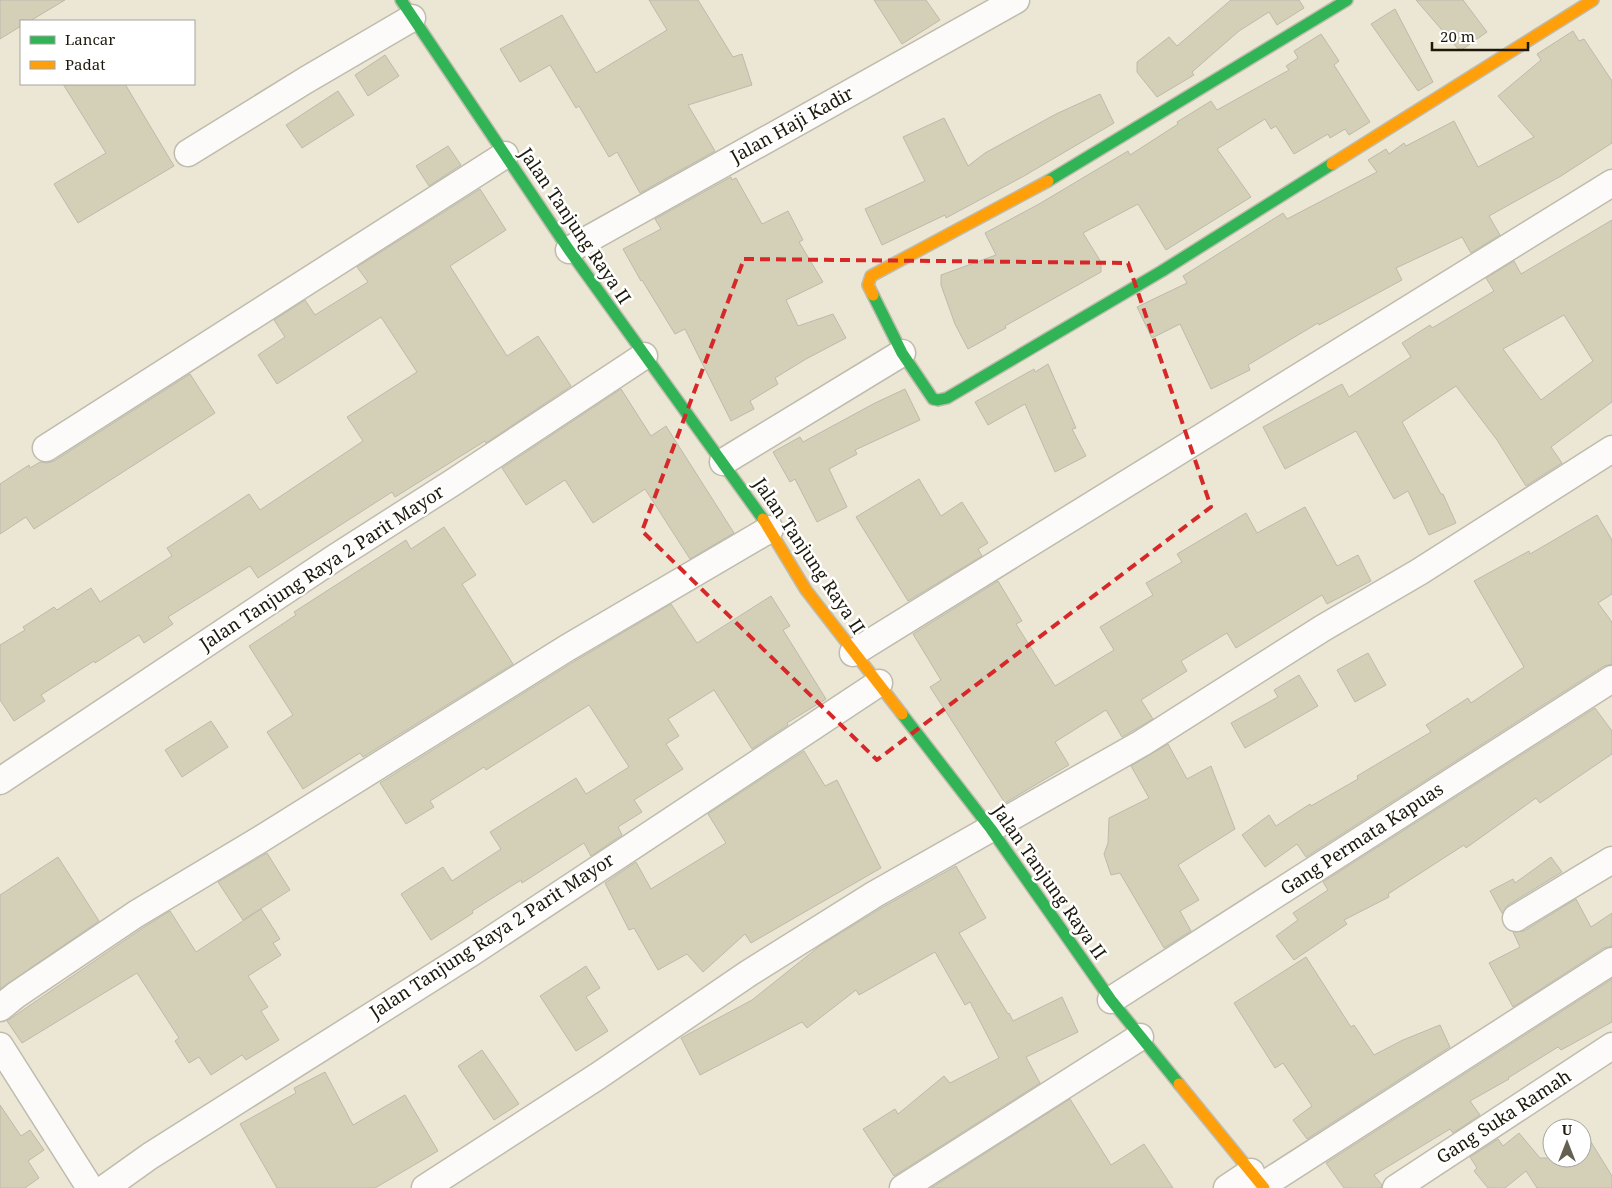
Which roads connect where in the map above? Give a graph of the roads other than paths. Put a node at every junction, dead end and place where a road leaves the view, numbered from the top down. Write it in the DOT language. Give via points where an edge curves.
graph roads {
  1 [pos="1016,0"];
  2 [pos="1347,0"];
  3 [pos="1593,0"];
  4 [pos="406,9"];
  5 [pos="188,153"];
  6 [pos="505,155"];
  7 [pos="1612,183"];
  8 [pos="569,250"];
  9 [pos="902,353"];
  10 [pos="644,356"];
  11 [pos="46,448"];
  12 [pos="1612,449"];
  13 [pos="723,462"];
  14 [pos="770,529"];
  15 [pos="853,653"];
  16 [pos="1612,679"];
  17 [pos="878,683"];
  18 [pos="0,781"];
  19 [pos="991,829"];
  20 [pos="1612,860"];
  21 [pos="1516,918"];
  22 [pos="1612,961"];
  23 [pos="1111,1000"];
  24 [pos="0,1008"];
  25 [pos="1140,1038"];
  26 [pos="0,1046"];
  27 [pos="1612,1046"];
  28 [pos="1259,1182"];
  29 [pos="90,1188"];
  30 [pos="105,1188"];
  31 [pos="425,1188"];
  32 [pos="903,1188"];
  33 [pos="1227,1188"];
  34 [pos="1396,1188"];
  1 -- 8 [label="street, Jalan Haji Kadir"];
  2 -- 9 [label="street" via="1032,190 871,276 868,284"];
  3 -- 9 [label="street" via="1162,271 947,398 933,399"];
  4 -- 5 [label="street"];
  4 -- 6 [label="street, Jalan Tanjung Raya II"];
  6 -- 8 [label="street, Jalan Tanjung Raya II"];
  6 -- 11 [label="street"];
  7 -- 15 [label="street"];
  8 -- 10 [label="street, Jalan Tanjung Raya II"];
  9 -- 13 [label="street"];
  10 -- 13 [label="street, Jalan Tanjung Raya II"];
  10 -- 18 [label="street, Jalan Tanjung Raya 2 Parit Mayor"];
  12 -- 19 [label="street" via="1142,743"];
  13 -- 14 [label="street, Jalan Tanjung Raya II"];
  14 -- 15 [label="street, Jalan Tanjung Raya II" via="806,590"];
  14 -- 24 [label="street" via="568,648 136,914"];
  15 -- 17 [label="street, Jalan Tanjung Raya II"];
  16 -- 23 [label="street, Gang Permata Kapuas"];
  17 -- 19 [label="street, Jalan Tanjung Raya II"];
  17 -- 30 [label="street, Jalan Tanjung Raya 2 Parit Mayor" via="471,953 150,1156"];
  19 -- 23 [label="street, Jalan Tanjung Raya II"];
  19 -- 31 [label="street" via="875,894 749,973"];
  20 -- 21 [label="street"];
  22 -- 28 [label="street"];
  23 -- 25 [label="street, Jalan Tanjung Raya II"];
  25 -- 28 [label="street, Jalan Tanjung Raya II"];
  25 -- 32 [label="street"];
  26 -- 29 [label="street"];
  27 -- 34 [label="street, Gang Suka Ramah"];
  28 -- 33 [label="street"];
}
